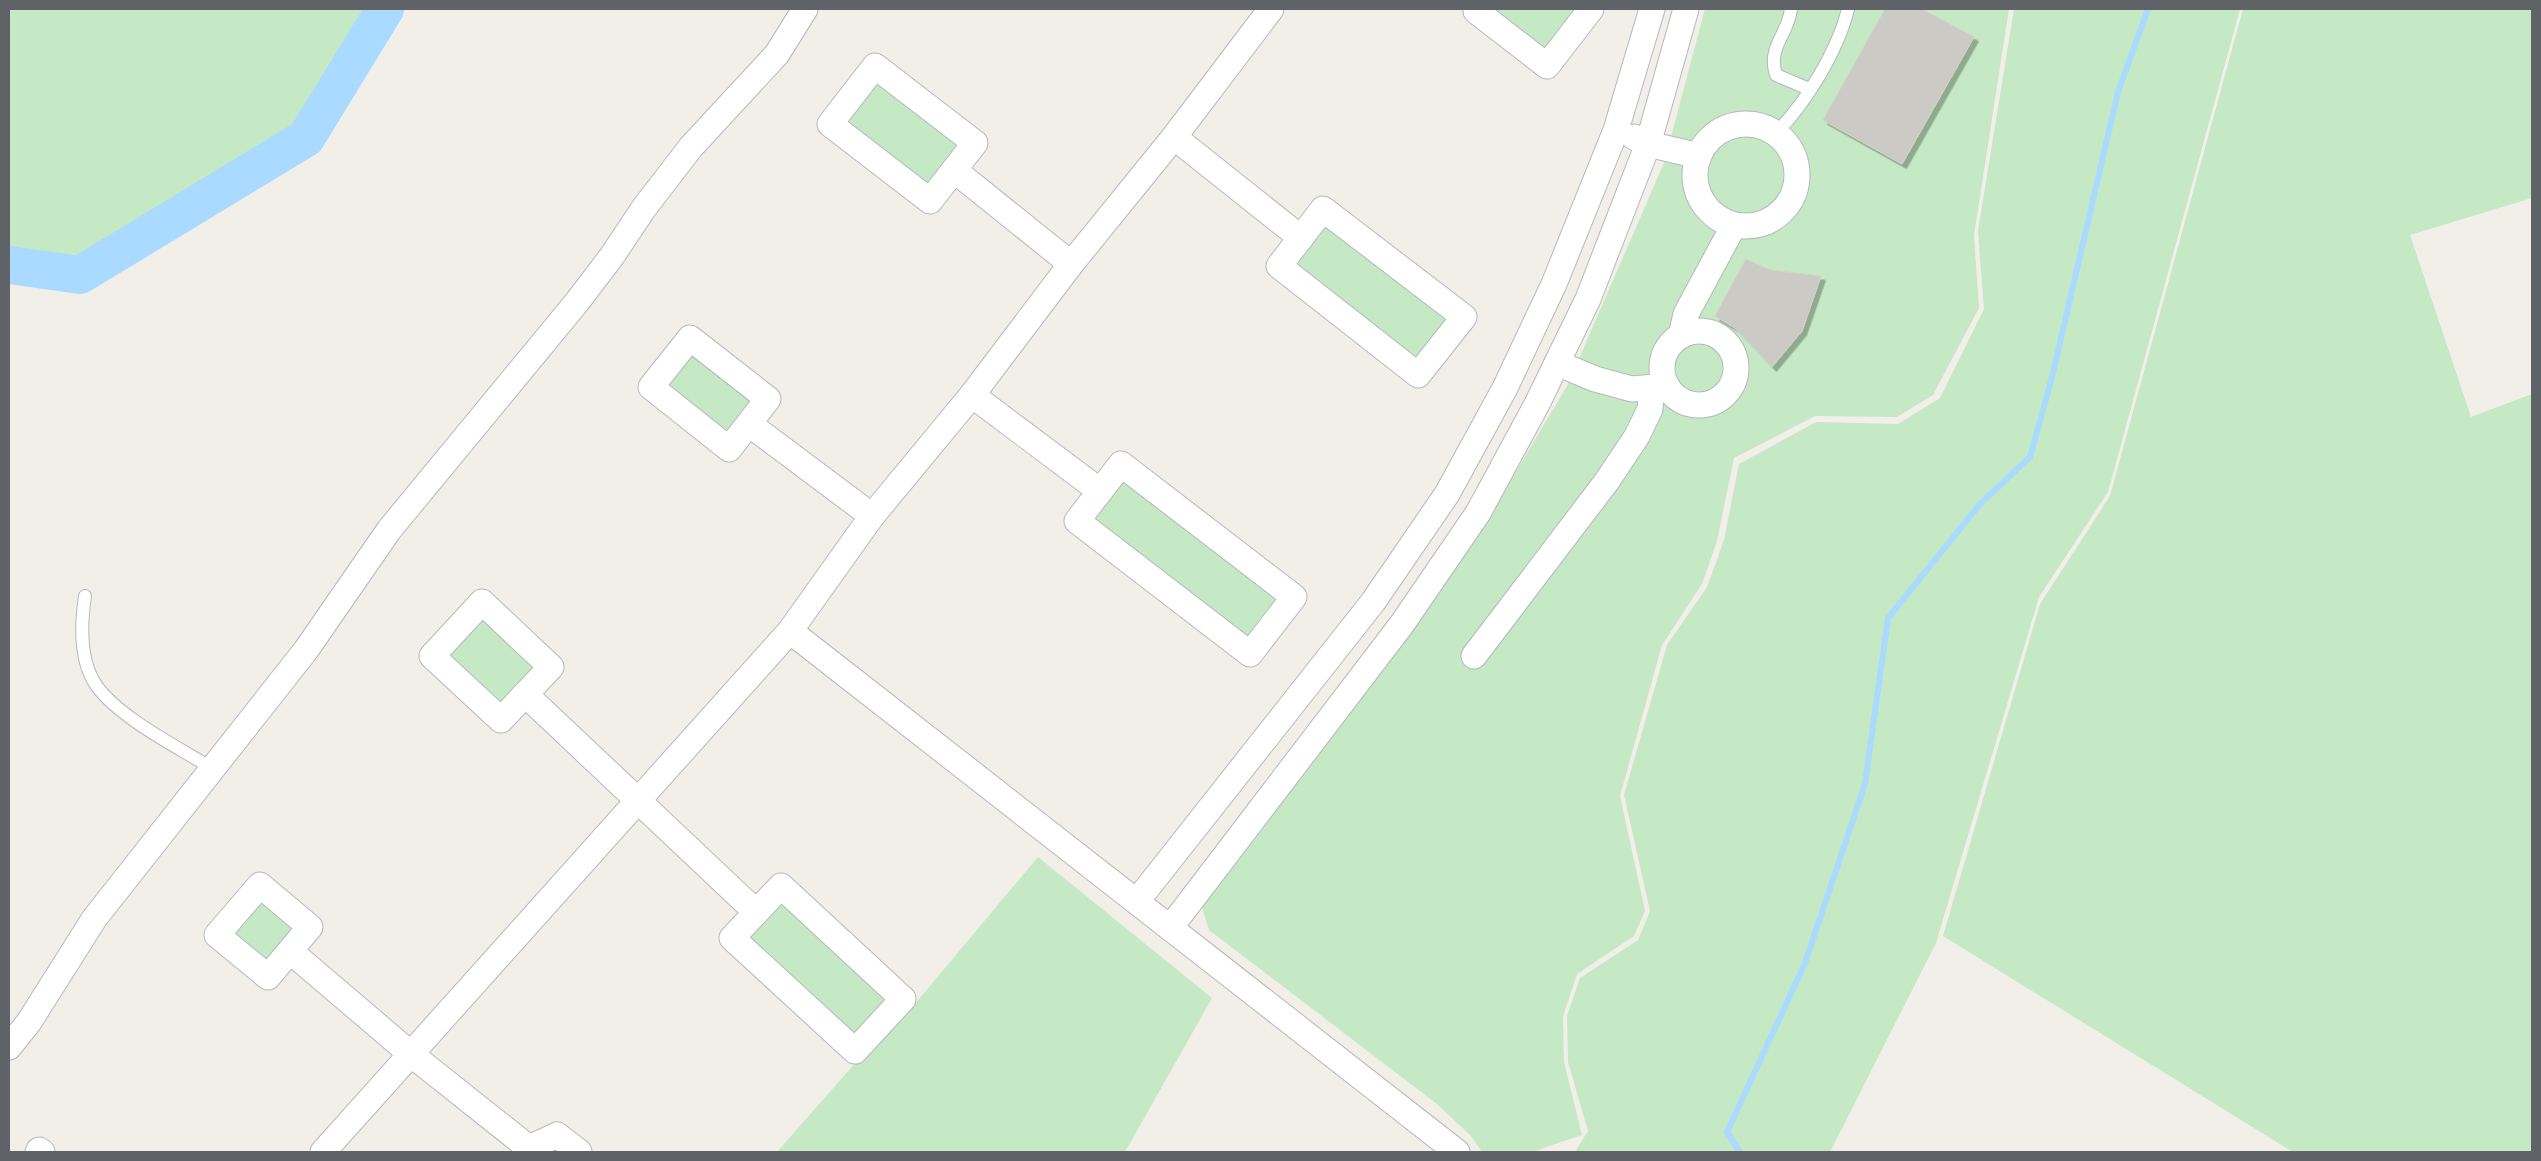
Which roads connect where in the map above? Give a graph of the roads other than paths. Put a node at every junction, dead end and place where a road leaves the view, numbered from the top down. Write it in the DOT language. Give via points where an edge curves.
graph roads {
  1 [pos="805,9"];
  2 [pos="1271,9"];
  3 [pos="1478,9"];
  4 [pos="1591,9"];
  5 [pos="1652,9"];
  6 [pos="1686,9"];
  7 [pos="1791,9"];
  8 [pos="1848,9"];
  9 [pos="1809,89"];
  10 [pos="1616,130"];
  11 [pos="1776,133"];
  12 [pos="1174,137"];
  13 [pos="1648,144"];
  14 [pos="1699,156"];
  15 [pos="954,170"];
  16 [pos="1734,225"];
  17 [pos="1301,238"];
  18 [pos="1071,264"];
  19 [pos="1681,336"];
  20 [pos="1557,363"];
  21 [pos="1659,387"];
  22 [pos="972,395"];
  23 [pos="749,424"];
  24 [pos="1100,491"];
  25 [pos="872,516"];
  26 [pos="85,596"];
  27 [pos="790,632"];
  28 [pos="1474,656"];
  29 [pos="525,694"];
  30 [pos="213,769"];
  31 [pos="638,800"];
  32 [pos="1136,901"];
  33 [pos="756,912"];
  34 [pos="1170,928"];
  35 [pos="290,951"];
  36 [pos="9,1047"];
  37 [pos="412,1055"];
  38 [pos="528,1150"];
  39 [pos="38,1152"];
  40 [pos="42,1152"];
  41 [pos="323,1152"];
  42 [pos="579,1152"];
  43 [pos="1457,1152"];
  1 -- 30 [label="street" via="777,54 691,147 577,302 389,530 306,650"];
  2 -- 12 [label="street"];
  3 -- 4 [label="street" via="1476,11 1547,66"];
  5 -- 10 [label="street"];
  6 -- 13 [label="street"];
  7 -- 9 [label="lane" via="1772,62 1776,75"];
  8 -- 9 [label="lane" via="1830,56"];
  9 -- 11 [label="lane" via="1792,117"];
  10 -- 13 [label="street"];
  10 -- 32 [label="street" via="1554,284 1505,388 1447,494 1373,602"];
  11 -- 14 [label="street" via="1747,124 1732,126 1718,133"];
  11 -- 16 [label="street" via="1788,145 1795,159 1798,174 1796,190 1789,204 1764,223"];
  12 -- 17 [label="street"];
  12 -- 18 [label="street"];
  13 -- 14 [label="street"];
  13 -- 20 [label="street" via="1588,299"];
  14 -- 16 [label="street" via="1696,177 1701,198 1709,210"];
  15 -- 15 [label="street" via="975,143 875,66 830,124 930,201"];
  15 -- 18 [label="street"];
  16 -- 19 [label="street" via="1686,314"];
  17 -- 17 [label="street" via="1324,209 1464,317 1418,374 1278,266"];
  18 -- 22 [label="street"];
  19 -- 21 [label="street" via="1664,354"];
  19 -- 21 [label="street" via="1698,332 1714,335 1724,342 1731,351 1735,373 1732,384 1725,394 1704,404 1691,404"];
  20 -- 21 [label="street" via="1595,379 1632,389"];
  20 -- 34 [label="street" via="1473,521 1402,624"];
  21 -- 28 [label="street" via="1637,436 1607,481"];
  22 -- 24 [label="street"];
  22 -- 25 [label="street"];
  23 -- 23 [label="street" via="768,399 690,338 651,387 729,449"];
  23 -- 25 [label="street"];
  24 -- 24 [label="street" via="1121,464 1294,597 1250,654 1077,521"];
  25 -- 27 [label="street"];
  26 -- 30 [label="lane" via="81,622 86,660 95,683 111,703"];
  27 -- 31 [label="street"];
  27 -- 32 [label="street"];
  29 -- 29 [label="street" via="552,667 482,602 432,656 501,720"];
  29 -- 31 [label="street"];
  30 -- 36 [label="street" via="94,920 29,1022"];
  31 -- 33 [label="street"];
  31 -- 37 [label="street"];
  32 -- 34 [label="street"];
  33 -- 33 [label="street" via="780,886 903,999 855,1051 732,938"];
  34 -- 43 [label="street"];
  35 -- 37 [label="street"];
  37 -- 38 [label="street"];
  37 -- 41 [label="street"];
  38 -- 42 [label="street" via="557,1135"];
  39 -- 40 [label="street"];
}
